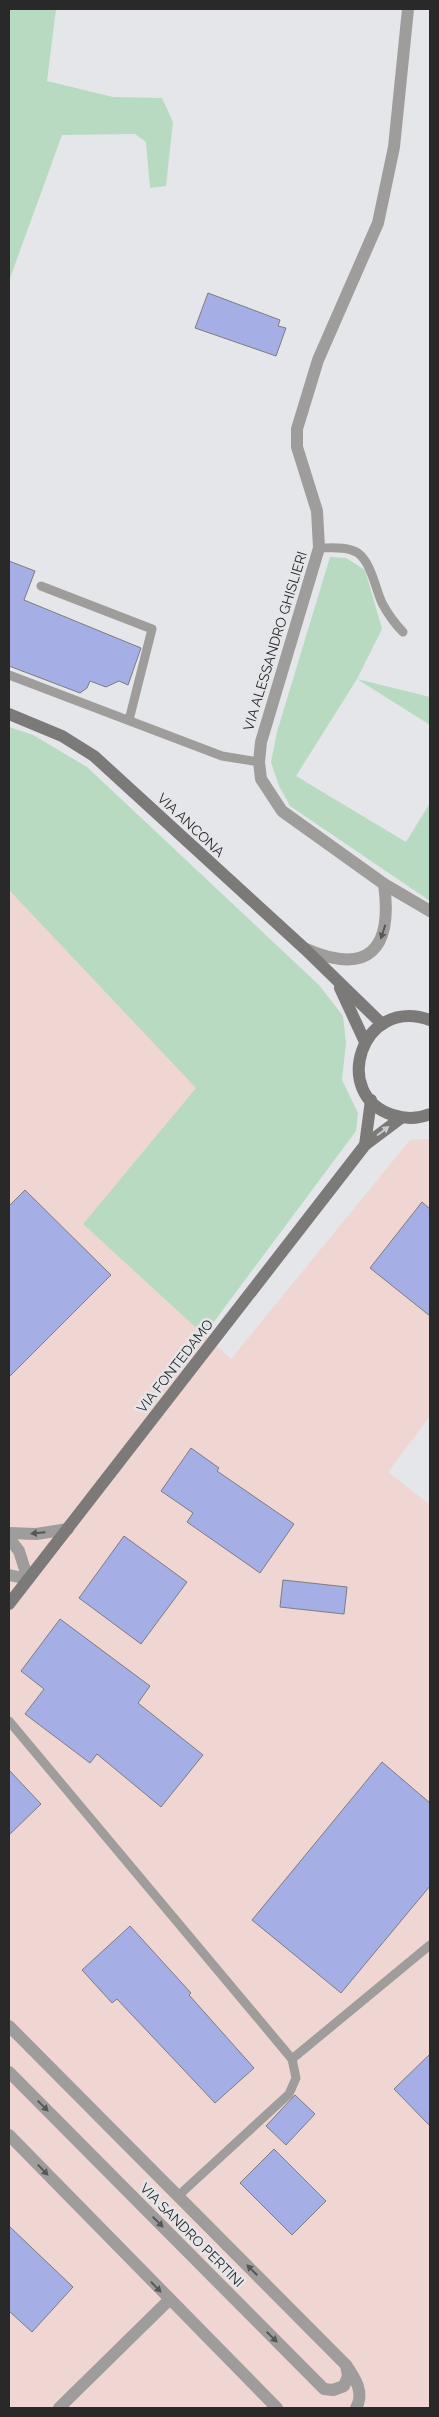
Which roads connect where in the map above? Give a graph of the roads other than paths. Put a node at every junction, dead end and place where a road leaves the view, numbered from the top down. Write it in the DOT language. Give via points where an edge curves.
graph roads {
  1 [pos="408,9"];
  2 [pos="319,548"];
  3 [pos="41,586"];
  4 [pos="402,632"];
  5 [pos="9,674"];
  6 [pos="9,714"];
  7 [pos="128,720"];
  8 [pos="259,762"];
  9 [pos="384,884"];
  10 [pos="430,911"];
  11 [pos="304,949"];
  12 [pos="337,981"];
  13 [pos="427,1017"];
  14 [pos="382,1024"];
  15 [pos="365,1042"];
  16 [pos="371,1100"];
  17 [pos="430,1114"];
  18 [pos="401,1118"];
  19 [pos="365,1145"];
  20 [pos="68,1529"];
  21 [pos="9,1533"];
  22 [pos="9,1538"];
  23 [pos="9,1575"];
  24 [pos="28,1579"];
  25 [pos="9,1604"];
  26 [pos="9,1721"];
  27 [pos="430,1945"];
  28 [pos="9,2026"];
  29 [pos="292,2059"];
  30 [pos="9,2072"];
  31 [pos="9,2135"];
  32 [pos="178,2196"];
  33 [pos="169,2300"];
  34 [pos="346,2365"];
  35 [pos="59,2408"];
  36 [pos="277,2408"];
  37 [pos="356,2408"];
  1 -- 2 [label="street, VIA ALESSANDRO GHISLIERI" via="394,147 378,224 318,360 297,429 297,447 317,510"];
  2 -- 4 [label="lane" via="340,548 358,553 371,572 381,601"];
  2 -- 8 [label="street, VIA ALESSANDRO GHISLIERI" via="261,742"];
  3 -- 7 [label="lane" via="152,629"];
  5 -- 7 [label="lane"];
  6 -- 11 [label="main road, VIA ANCONA" via="62,736 94,756"];
  7 -- 8 [label="lane" via="222,756"];
  8 -- 9 [label="street, VIA ALESSANDRO GHISLIERI" via="261,779 282,811"];
  9 -- 10 [label="street, VIA ALESSANDRO GHISLIERI"];
  9 -- 11 [label="street, one-way" via="388,908 385,931 377,947 366,958 342,960"];
  11 -- 12 [label="main road, VIA ANCONA"];
  12 -- 14 [label="main road, VIA ANCONA"];
  12 -- 15 [label="main road, VIA ANCONA"];
  13 -- 14 [label="main road" via="400,1016"];
  14 -- 15 [label="main road"];
  15 -- 16 [label="main road" via="358,1066 364,1090"];
  16 -- 18 [label="main road" via="379,1108"];
  16 -- 19 [label="main road"];
  17 -- 18 [label="main road"];
  19 -- 18 [label="main road, VIA FONTEDAMO, one-way"];
  19 -- 20 [label="main road, VIA FONTEDAMO"];
  20 -- 21 [label="street, one-way" via="36,1534"];
  20 -- 24 [label="main road, VIA FONTEDAMO"];
  22 -- 24 [label="street" via="19,1551"];
  23 -- 24 [label="street"];
  24 -- 25 [label="main road, VIA FONTEDAMO"];
  26 -- 29 [label="lane"];
  27 -- 29 [label="lane"];
  28 -- 32 [label="street, VIA SANDRO PERTINI"];
  29 -- 32 [label="lane" via="296,2078 289,2094"];
  30 -- 34 [label="street, VIA SANDRO PERTINI, one-way" via="324,2389 344,2386 348,2376"];
  31 -- 33 [label="street, one-way"];
  34 -- 32 [label="street, VIA SANDRO PERTINI, one-way"];
  33 -- 35 [label="street"];
  33 -- 36 [label="street"];
  34 -- 37 [label="street, VIA SANDRO PERTINI" via="358,2382"];
}
